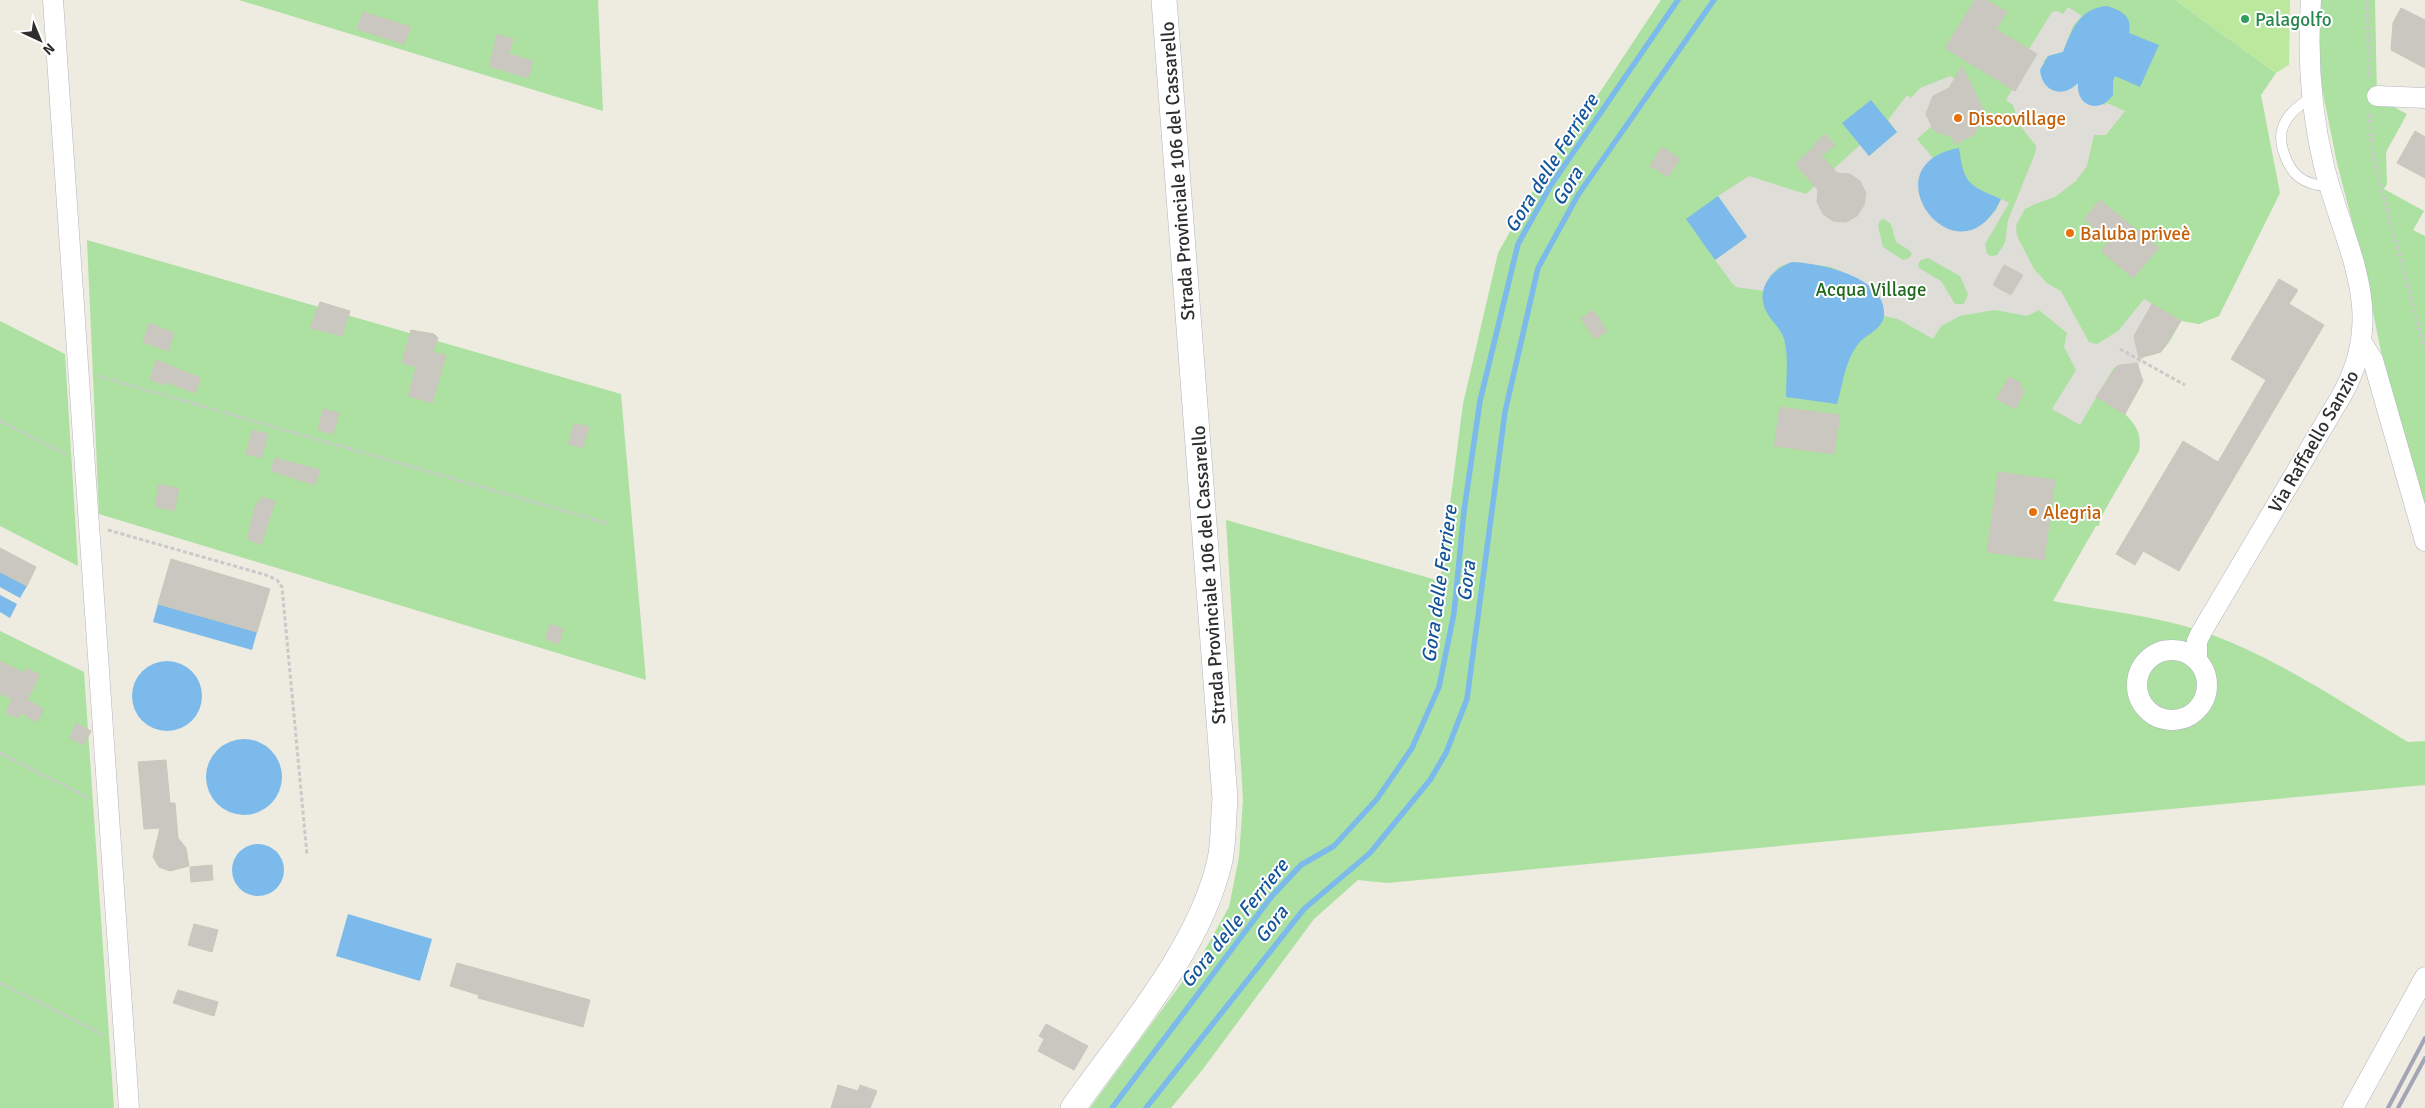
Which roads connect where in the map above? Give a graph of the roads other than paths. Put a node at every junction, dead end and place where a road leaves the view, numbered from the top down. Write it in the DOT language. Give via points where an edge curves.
graph roads {
  1 [pos="53,0"];
  2 [pos="1164,0"];
  3 [pos="2311,0"];
  4 [pos="2372,95"];
  5 [pos="2312,97"];
  6 [pos="2425,98"];
  7 [pos="2330,186"];
  8 [pos="2362,343"];
  9 [pos="2425,541"];
  10 [pos="2202,631"];
  11 [pos="2180,650"];
  12 [pos="2197,659"];
  13 [pos="2425,977"];
  14 [pos="129,1108"];
  15 [pos="1073,1108"];
  16 [pos="2353,1108"];
  1 -- 14 [label="street"];
  2 -- 15 [label="street, Strada Provinciale 106 del Cassarello" via="1225,799 1220,860 1205,904 1183,950"];
  3 -- 5 [label="street, Via Raffaello Sanzio" via="2309,62"];
  4 -- 6 [label="street"];
  5 -- 7 [label="street, Via Raffaello Sanzio"];
  5 -- 7 [label="lane" via="2289,116 2282,128 2281,142 2291,171 2318,186"];
  7 -- 8 [label="street, Via Raffaello Sanzio" via="2362,297"];
  8 -- 9 [label="street" via="2373,360"];
  8 -- 10 [label="street, Via Raffaello Sanzio" via="2353,375"];
  10 -- 11 [label="street, Via Raffaello Sanzio"];
  10 -- 12 [label="street, Via Raffaello Sanzio"];
  11 -- 12 [label="street"];
  11 -- 12 [label="street" via="2170,649 2155,654 2139,672 2141,702 2156,716 2175,720 2194,713 2201,706 2208,687 2207,677"];
  13 -- 16 [label="street"];
}
